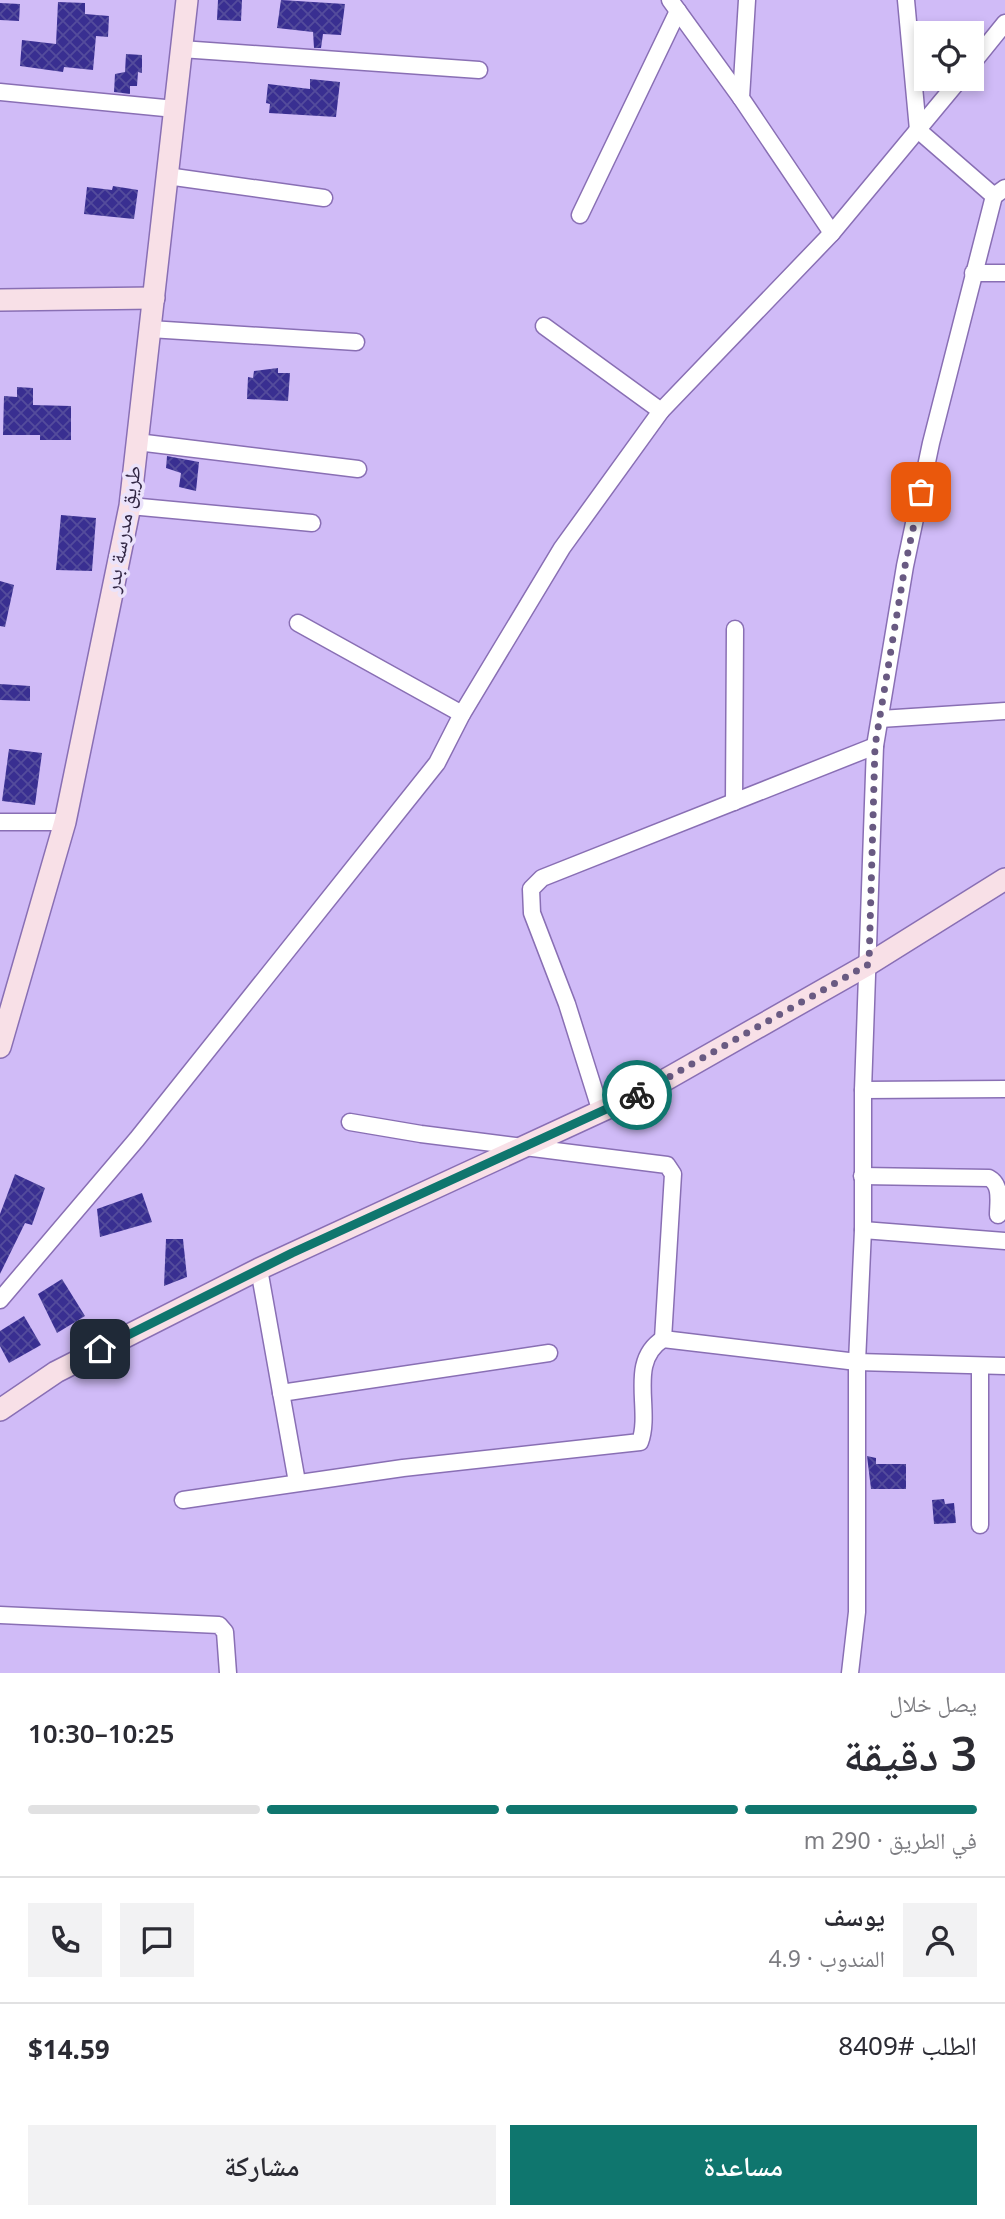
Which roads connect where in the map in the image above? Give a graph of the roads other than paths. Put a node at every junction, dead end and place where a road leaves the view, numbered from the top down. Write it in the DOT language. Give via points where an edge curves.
graph roads {
  1 [pos="187,0"];
  2 [pos="747,0"];
  3 [pos="906,0"];
  4 [pos="674,6"];
  5 [pos="1005,23"];
  6 [pos="181,49"];
  7 [pos="984,49"];
  8 [pos="479,70"];
  9 [pos="950,91"];
  10 [pos="0,92"];
  11 [pos="741,98"];
  12 [pos="175,109"];
  13 [pos="918,130"];
  14 [pos="167,176"];
  15 [pos="1000,192"];
  16 [pos="324,198"];
  17 [pos="580,215"];
  18 [pos="832,233"];
  19 [pos="973,273"];
  20 [pos="1005,273"];
  21 [pos="154,298"];
  22 [pos="0,300"];
  23 [pos="544,326"];
  24 [pos="150,329"];
  25 [pos="356,342"];
  26 [pos="662,411"];
  27 [pos="137,442"];
  28 [pos="358,469"];
  29 [pos="130,506"];
  30 [pos="312,523"];
  31 [pos="298,622"];
  32 [pos="735,629"];
  33 [pos="1005,711"];
  34 [pos="462,714"];
  35 [pos="880,719"];
  36 [pos="875,746"];
  37 [pos="734,802"];
  38 [pos="0,822"];
  39 [pos="65,822"];
  40 [pos="1005,879"];
  41 [pos="869,964"];
  42 [pos="0,1047"];
  43 [pos="1005,1089"];
  44 [pos="863,1090"];
  45 [pos="601,1112"];
  46 [pos="349,1122"];
  47 [pos="526,1148"];
  48 [pos="862,1176"];
  49 [pos="998,1215"];
  50 [pos="863,1230"];
  51 [pos="1005,1241"];
  52 [pos="259,1269"];
  53 [pos="0,1300"];
  54 [pos="663,1339"];
  55 [pos="548,1353"];
  56 [pos="857,1362"];
  57 [pos="981,1366"];
  58 [pos="1005,1366"];
  59 [pos="281,1393"];
  60 [pos="0,1410"];
  61 [pos="297,1482"];
  62 [pos="184,1500"];
  63 [pos="980,1525"];
  64 [pos="0,1615"];
  65 [pos="228,1673"];
  66 [pos="850,1673"];
  1 -- 6 [label="street, طريق مدرسة بدر"];
  2 -- 11 [label="street"];
  3 -- 13 [label="street"];
  4 -- 11 [label="street"];
  4 -- 17 [label="street"];
  5 -- 7 [label="street"];
  6 -- 8 [label="street"];
  6 -- 12 [label="street, طريق مدرسة بدر"];
  9 -- 13 [label="street"];
  10 -- 12 [label="street"];
  11 -- 18 [label="street"];
  12 -- 14 [label="street, طريق مدرسة بدر"];
  13 -- 15 [label="street"];
  13 -- 18 [label="street"];
  14 -- 16 [label="street"];
  14 -- 21 [label="street, طريق مدرسة بدر"];
  15 -- 19 [label="street"];
  18 -- 26 [label="street"];
  19 -- 20 [label="street"];
  19 -- 35 [label="street" via="905,566"];
  21 -- 22 [label="street"];
  21 -- 24 [label="street, طريق مدرسة بدر"];
  23 -- 26 [label="street"];
  24 -- 25 [label="street"];
  24 -- 27 [label="street, طريق مدرسة بدر"];
  26 -- 34 [label="street" via="562,548"];
  27 -- 28 [label="street"];
  27 -- 29 [label="street, طريق مدرسة بدر"];
  29 -- 30 [label="street"];
  29 -- 39 [label="street, طريق مدرسة بدر"];
  31 -- 34 [label="street"];
  32 -- 37 [label="street"];
  33 -- 35 [label="street"];
  34 -- 53 [label="street" via="438,763 137,1139"];
  35 -- 36 [label="street"];
  36 -- 37 [label="street"];
  36 -- 41 [label="street"];
  37 -- 45 [label="street" via="542,878 530,889 532,913 568,1004"];
  38 -- 39 [label="street"];
  39 -- 42 [label="street, طريق مدرسة بدر"];
  40 -- 41 [label="street"];
  41 -- 44 [label="street"];
  41 -- 45 [label="street"];
  43 -- 44 [label="street"];
  44 -- 48 [label="street"];
  45 -- 47 [label="street"];
  46 -- 47 [label="street"];
  47 -- 52 [label="street"];
  47 -- 54 [label="street" via="667,1165 673,1174"];
  48 -- 49 [label="street" via="989,1178 998,1190"];
  48 -- 50 [label="street"];
  50 -- 51 [label="street"];
  50 -- 56 [label="street"];
  52 -- 59 [label="street"];
  52 -- 60 [label="street" via="56,1372"];
  54 -- 56 [label="street"];
  54 -- 61 [label="street" via="650,1349 643,1364 640,1442"];
  55 -- 59 [label="street"];
  56 -- 57 [label="street"];
  56 -- 66 [label="street" via="857,1612"];
  57 -- 58 [label="street"];
  57 -- 63 [label="street"];
  59 -- 61 [label="street"];
  61 -- 62 [label="street"];
  64 -- 65 [label="street" via="219,1625 225,1632"];
}
